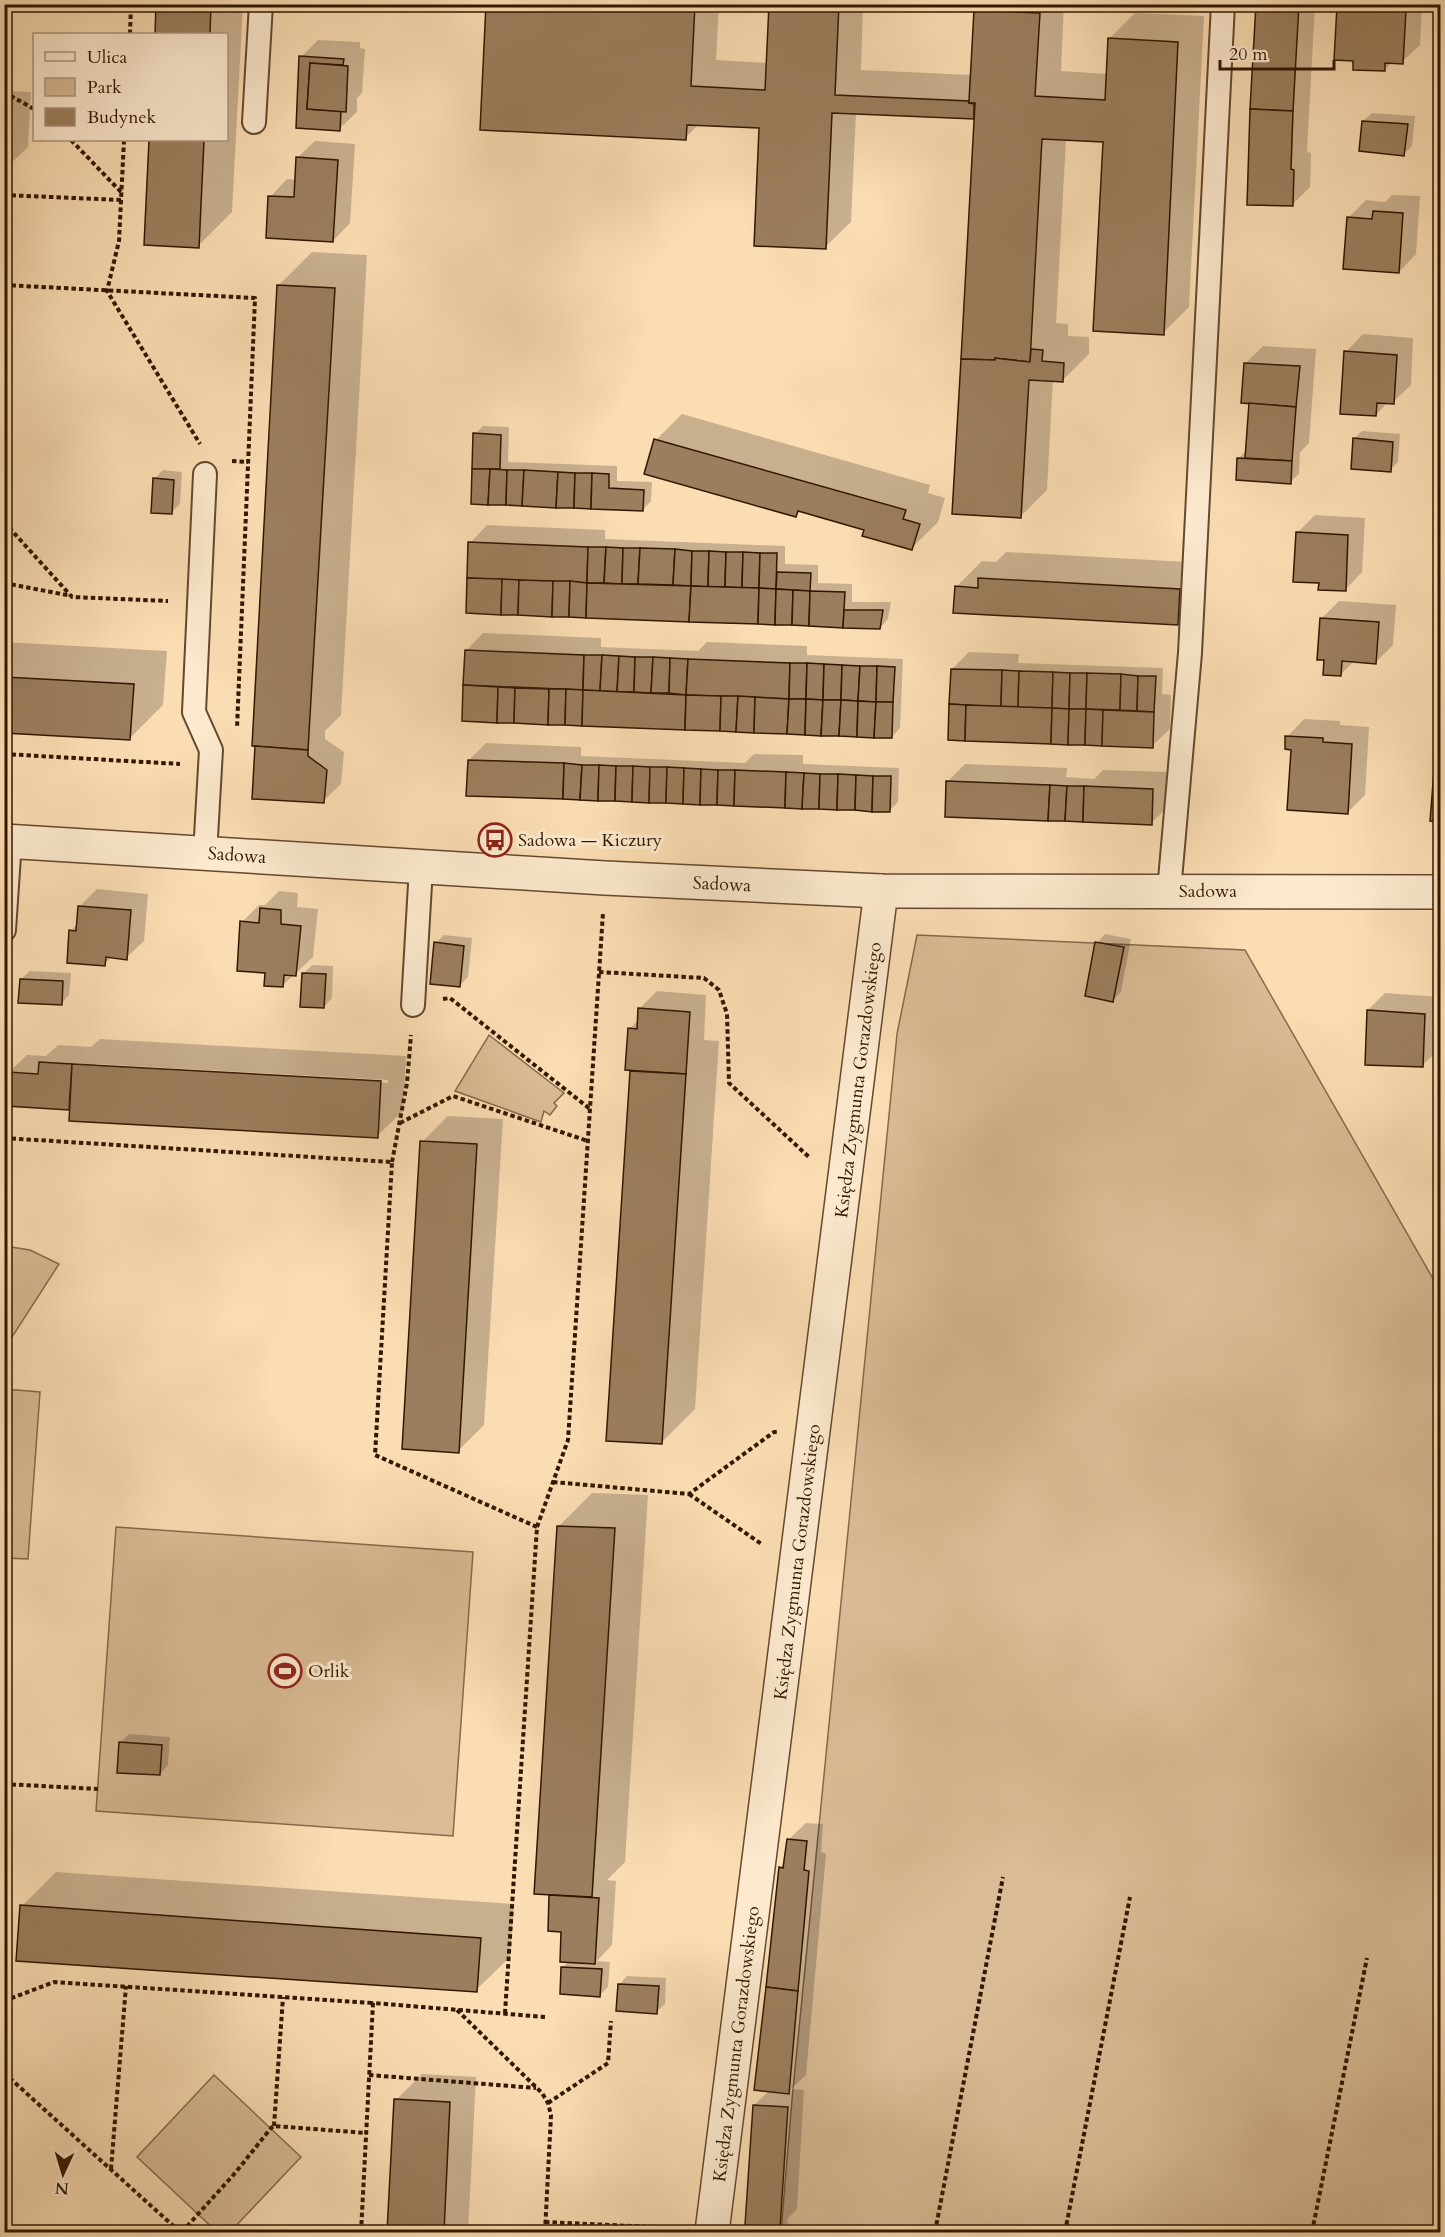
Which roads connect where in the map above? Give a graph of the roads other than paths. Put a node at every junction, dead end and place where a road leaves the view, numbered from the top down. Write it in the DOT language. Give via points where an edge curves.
graph roads {
  1 [pos="261,4"];
  2 [pos="1223,4"];
  3 [pos="254,122"];
  4 [pos="205,474"];
  5 [pos="7,841"];
  6 [pos="205,854"];
  7 [pos="421,867"];
  8 [pos="881,891"];
  9 [pos="1169,891"];
  10 [pos="1440,892"];
  11 [pos="4,930"];
  12 [pos="412,1005"];
  13 [pos="712,2231"];
  1 -- 3 [label="lane"];
  2 -- 9 [label="lane" via="1190,653"];
  4 -- 6 [label="lane" via="195,712 211,750"];
  5 -- 6 [label="street, Sadowa"];
  5 -- 11 [label="lane"];
  6 -- 7 [label="street, Sadowa"];
  7 -- 8 [label="street, Sadowa"];
  7 -- 12 [label="lane"];
  8 -- 9 [label="street, Sadowa"];
  8 -- 13 [label="street, Księdza Zygmunta Gorazdowskiego"];
  9 -- 10 [label="street, Sadowa"];
}
